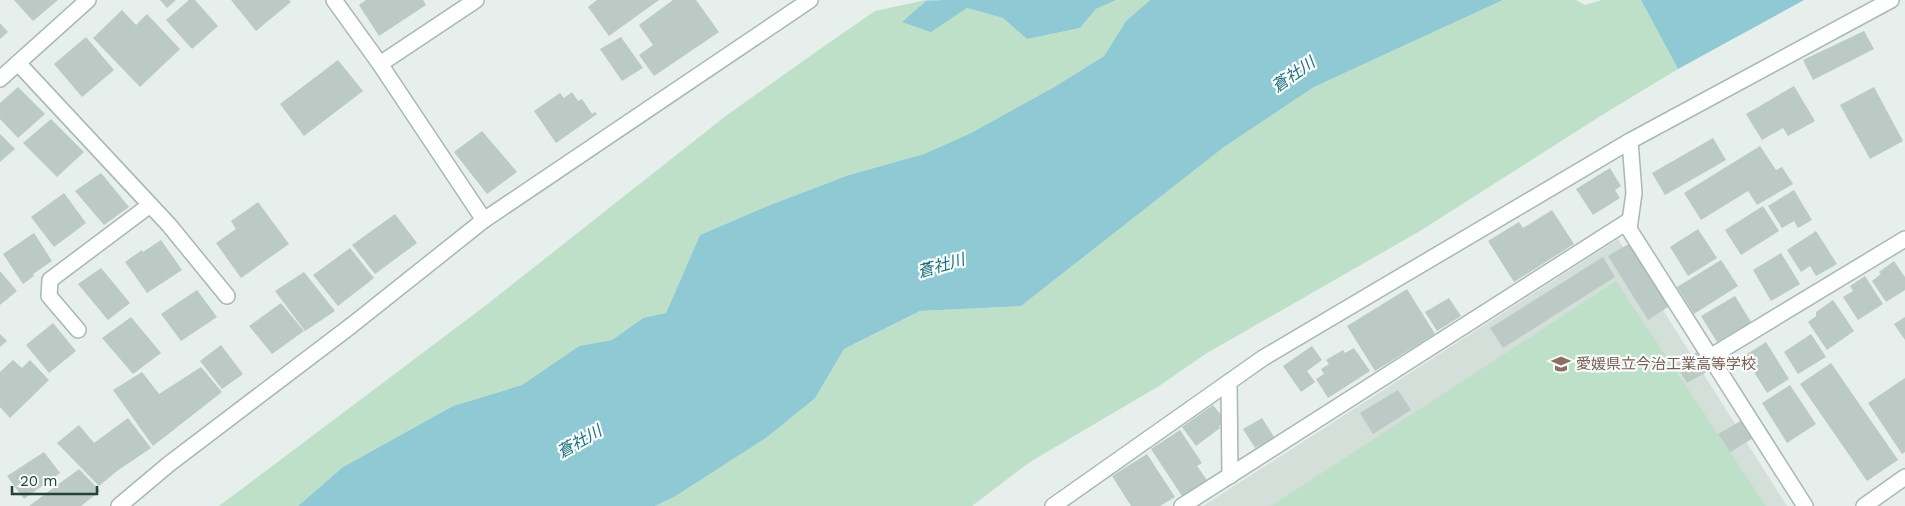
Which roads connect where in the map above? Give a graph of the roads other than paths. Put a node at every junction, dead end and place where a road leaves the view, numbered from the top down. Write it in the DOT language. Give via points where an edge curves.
graph roads {
  1 [pos="88,0"];
  2 [pos="334,0"];
  3 [pos="476,0"];
  4 [pos="810,0"];
  5 [pos="1891,0"];
  6 [pos="18,63"];
  7 [pos="380,64"];
  8 [pos="0,79"];
  9 [pos="1630,141"];
  10 [pos="150,205"];
  11 [pos="484,220"];
  12 [pos="1630,220"];
  13 [pos="1905,239"];
  14 [pos="227,296"];
  15 [pos="78,330"];
  16 [pos="1710,357"];
  17 [pos="1229,382"];
  18 [pos="1230,476"];
  19 [pos="1905,477"];
  20 [pos="119,506"];
  21 [pos="1053,506"];
  22 [pos="1182,506"];
  23 [pos="1804,506"];
  24 [pos="1864,506"];
  1 -- 6 [label="street"];
  2 -- 7 [label="street"];
  3 -- 7 [label="street"];
  4 -- 11 [label="street"];
  5 -- 9 [label="street"];
  6 -- 8 [label="street"];
  6 -- 10 [label="street"];
  7 -- 11 [label="street"];
  9 -- 12 [label="street" via="1634,193"];
  9 -- 17 [label="street" via="1272,353"];
  10 -- 14 [label="street"];
  10 -- 15 [label="street" via="50,280 49,296"];
  11 -- 20 [label="street"];
  12 -- 16 [label="street" via="1629,229"];
  12 -- 18 [label="street"];
  13 -- 16 [label="street"];
  16 -- 23 [label="street"];
  17 -- 18 [label="street"];
  17 -- 21 [label="street"];
  18 -- 22 [label="street"];
  19 -- 24 [label="street"];
}
